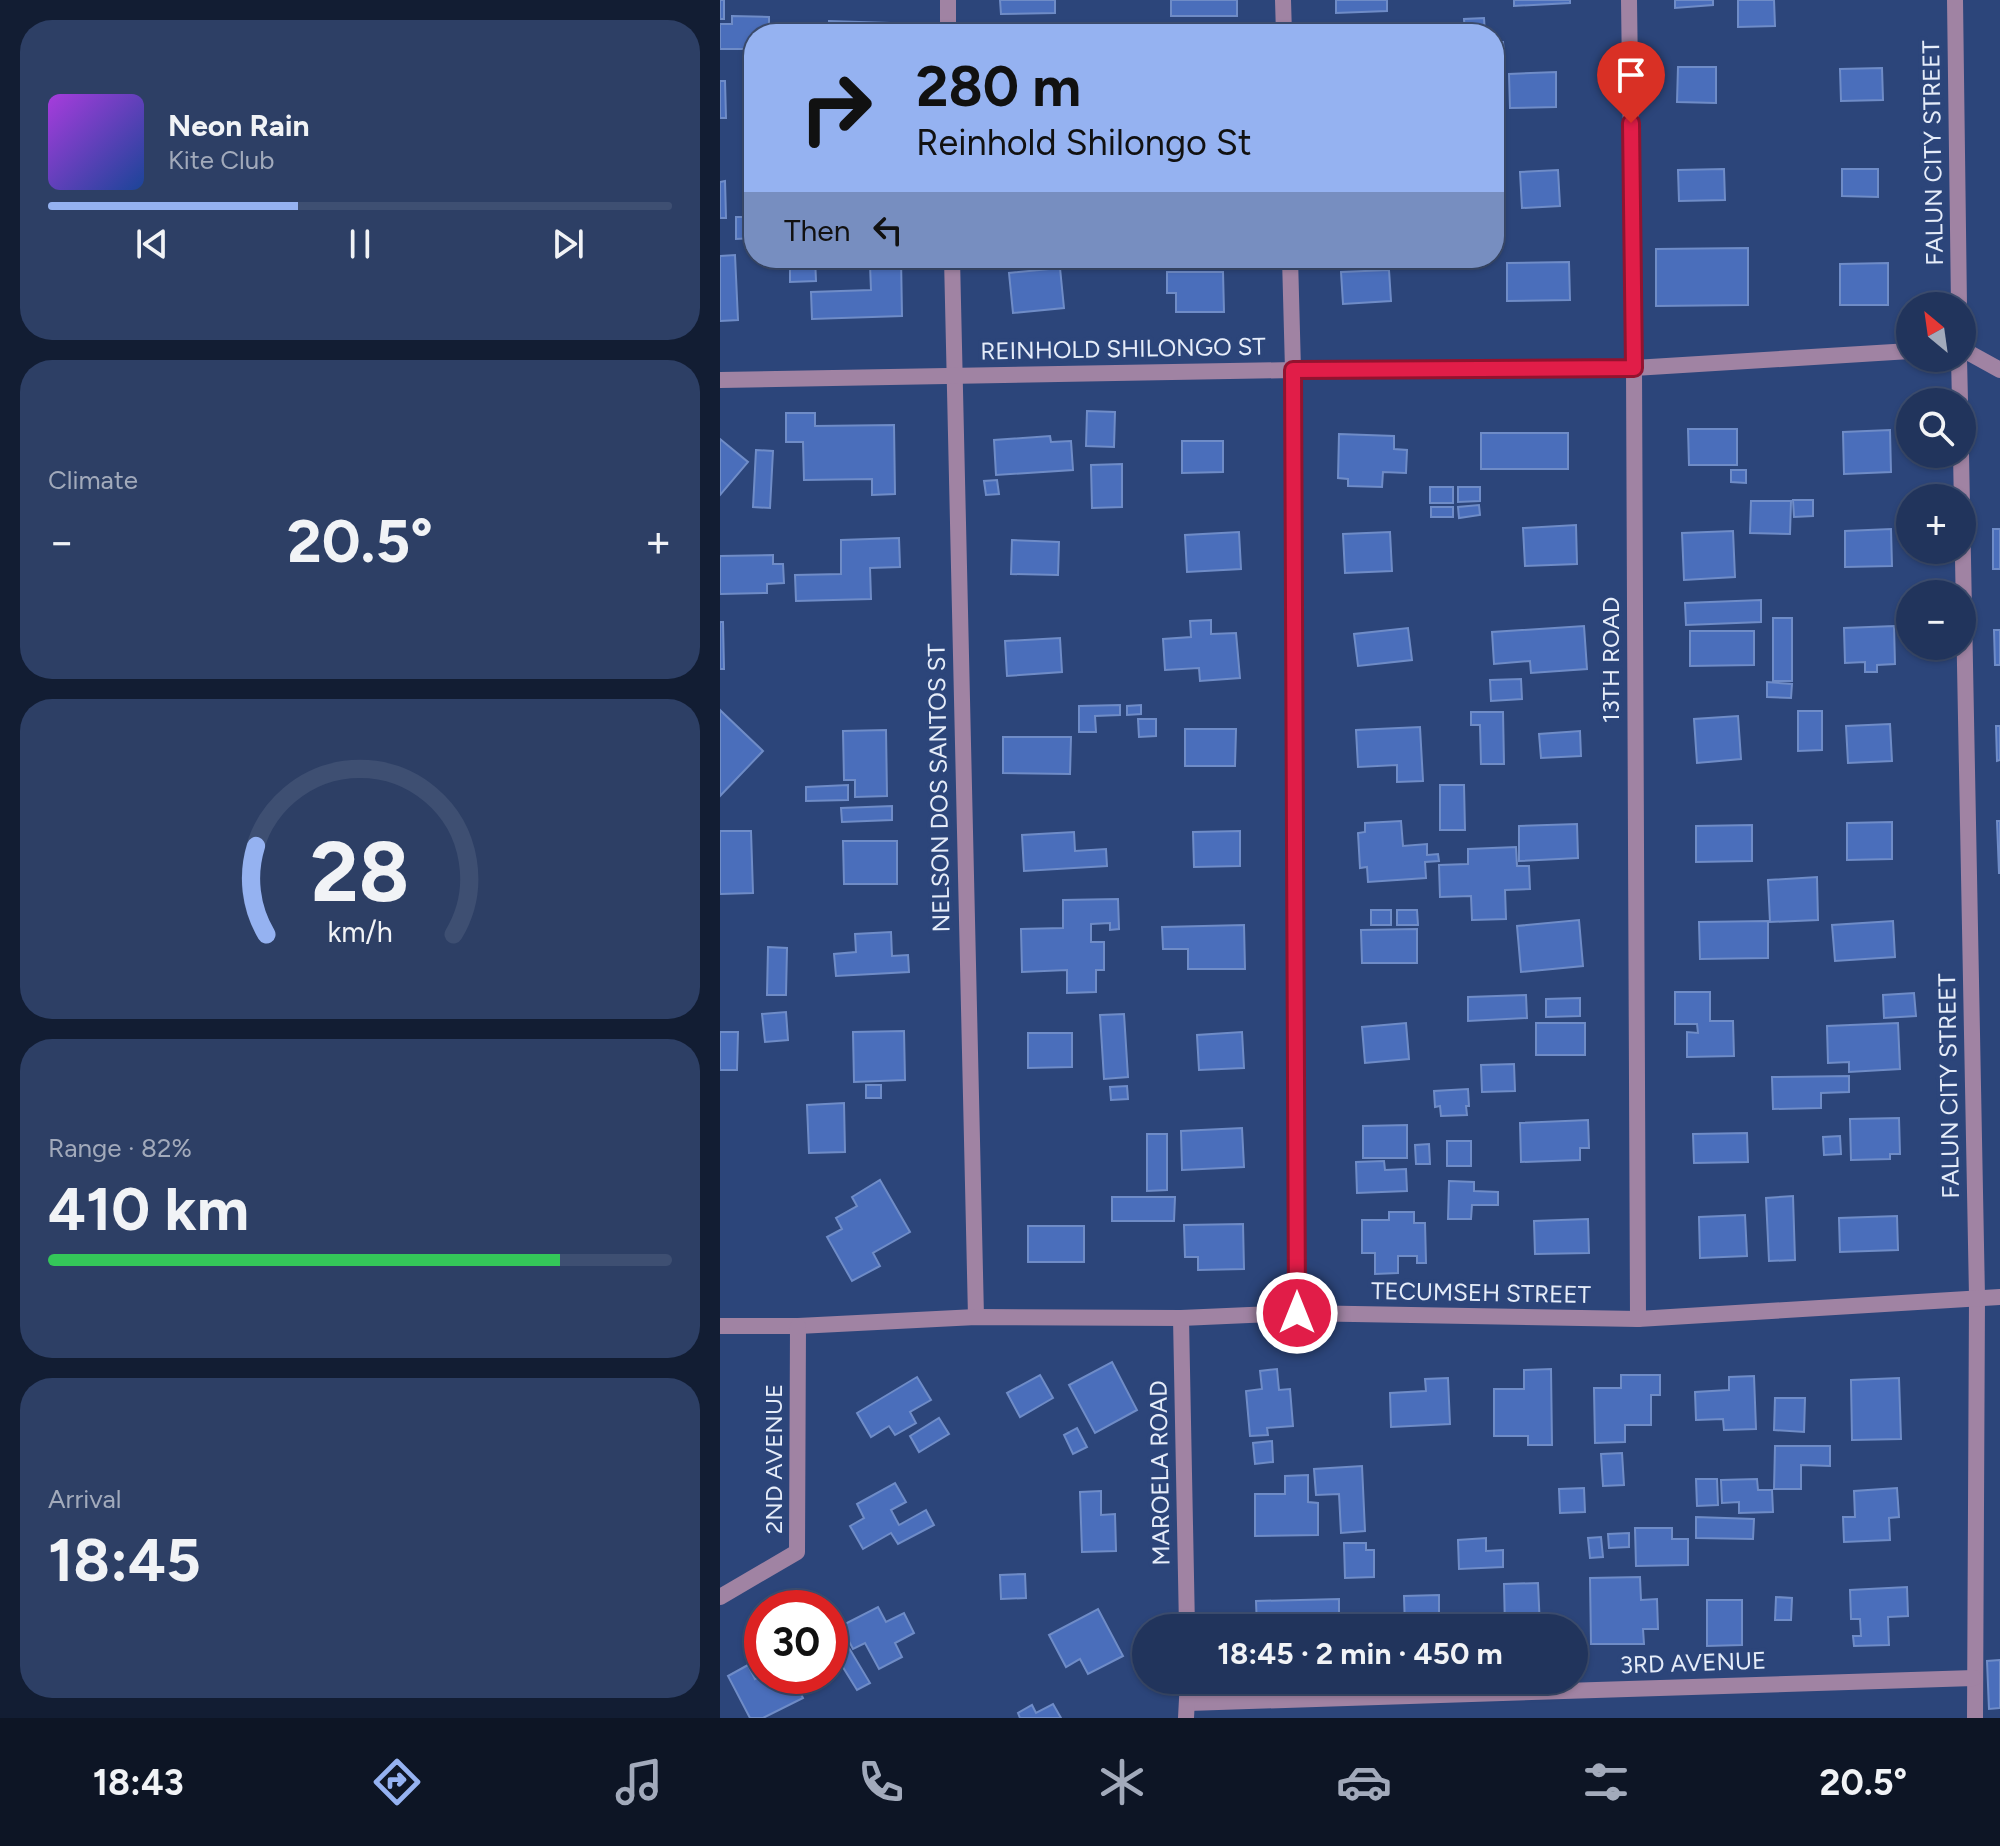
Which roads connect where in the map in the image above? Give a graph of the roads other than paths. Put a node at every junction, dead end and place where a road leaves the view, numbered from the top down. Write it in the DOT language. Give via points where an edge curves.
graph roads {
  1 [pos="948,0"];
  2 [pos="1283,0"];
  3 [pos="1629,0"];
  4 [pos="1955,0"];
  5 [pos="948,24"];
  6 [pos="1284,24"];
  7 [pos="952,268"];
  8 [pos="1290,268"];
  9 [pos="1959,292"];
  10 [pos="1896,352"];
  11 [pos="1976,357"];
  12 [pos="1634,368"];
  13 [pos="1293,370"];
  14 [pos="2000,370"];
  15 [pos="953,375"];
  16 [pos="720,380"];
  17 [pos="1961,468"];
  18 [pos="1977,1297"];
  19 [pos="2000,1297"];
  20 [pos="1297,1313"];
  21 [pos="976,1317"];
  22 [pos="1181,1318"];
  23 [pos="1638,1319"];
  24 [pos="720,1326"];
  25 [pos="798,1326"];
  26 [pos="720,1597"];
  27 [pos="1187,1614"];
  28 [pos="1974,1678"];
  29 [pos="1187,1710"];
  30 [pos="1975,1718"];
  1 -- 5 [label="street"];
  2 -- 6 [label="street"];
  3 -- 12 [label="street, 13TH ROAD"];
  4 -- 9 [label="street, FALUN CITY STREET"];
  7 -- 15 [label="street, NELSON DOS SANTOS ST"];
  8 -- 13 [label="street"];
  10 -- 12 [label="street, REINHOLD SHILONGO ST"];
  11 -- 14 [label="street"];
  12 -- 13 [label="street, REINHOLD SHILONGO ST"];
  12 -- 23 [label="street, 13TH ROAD"];
  13 -- 15 [label="street, REINHOLD SHILONGO ST"];
  13 -- 20 [label="street"];
  15 -- 16 [label="street, REINHOLD SHILONGO ST"];
  15 -- 21 [label="street, NELSON DOS SANTOS ST"];
  17 -- 18 [label="street, FALUN CITY STREET"];
  18 -- 19 [label="street, TECUMSEH STREET"];
  18 -- 23 [label="street, TECUMSEH STREET"];
  18 -- 28 [label="street, FALUN CITY STREET"];
  20 -- 22 [label="street, TECUMSEH STREET"];
  20 -- 23 [label="street, TECUMSEH STREET"];
  21 -- 22 [label="street, TECUMSEH STREET"];
  21 -- 25 [label="street, TECUMSEH STREET"];
  22 -- 27 [label="street, MAROELA ROAD"];
  24 -- 25 [label="street, TECUMSEH STREET"];
  25 -- 26 [label="street, 2ND AVENUE" via="797,1552"];
  28 -- 29 [label="street, 3RD AVENUE"];
  28 -- 30 [label="street, FALUN CITY STREET"];
}
